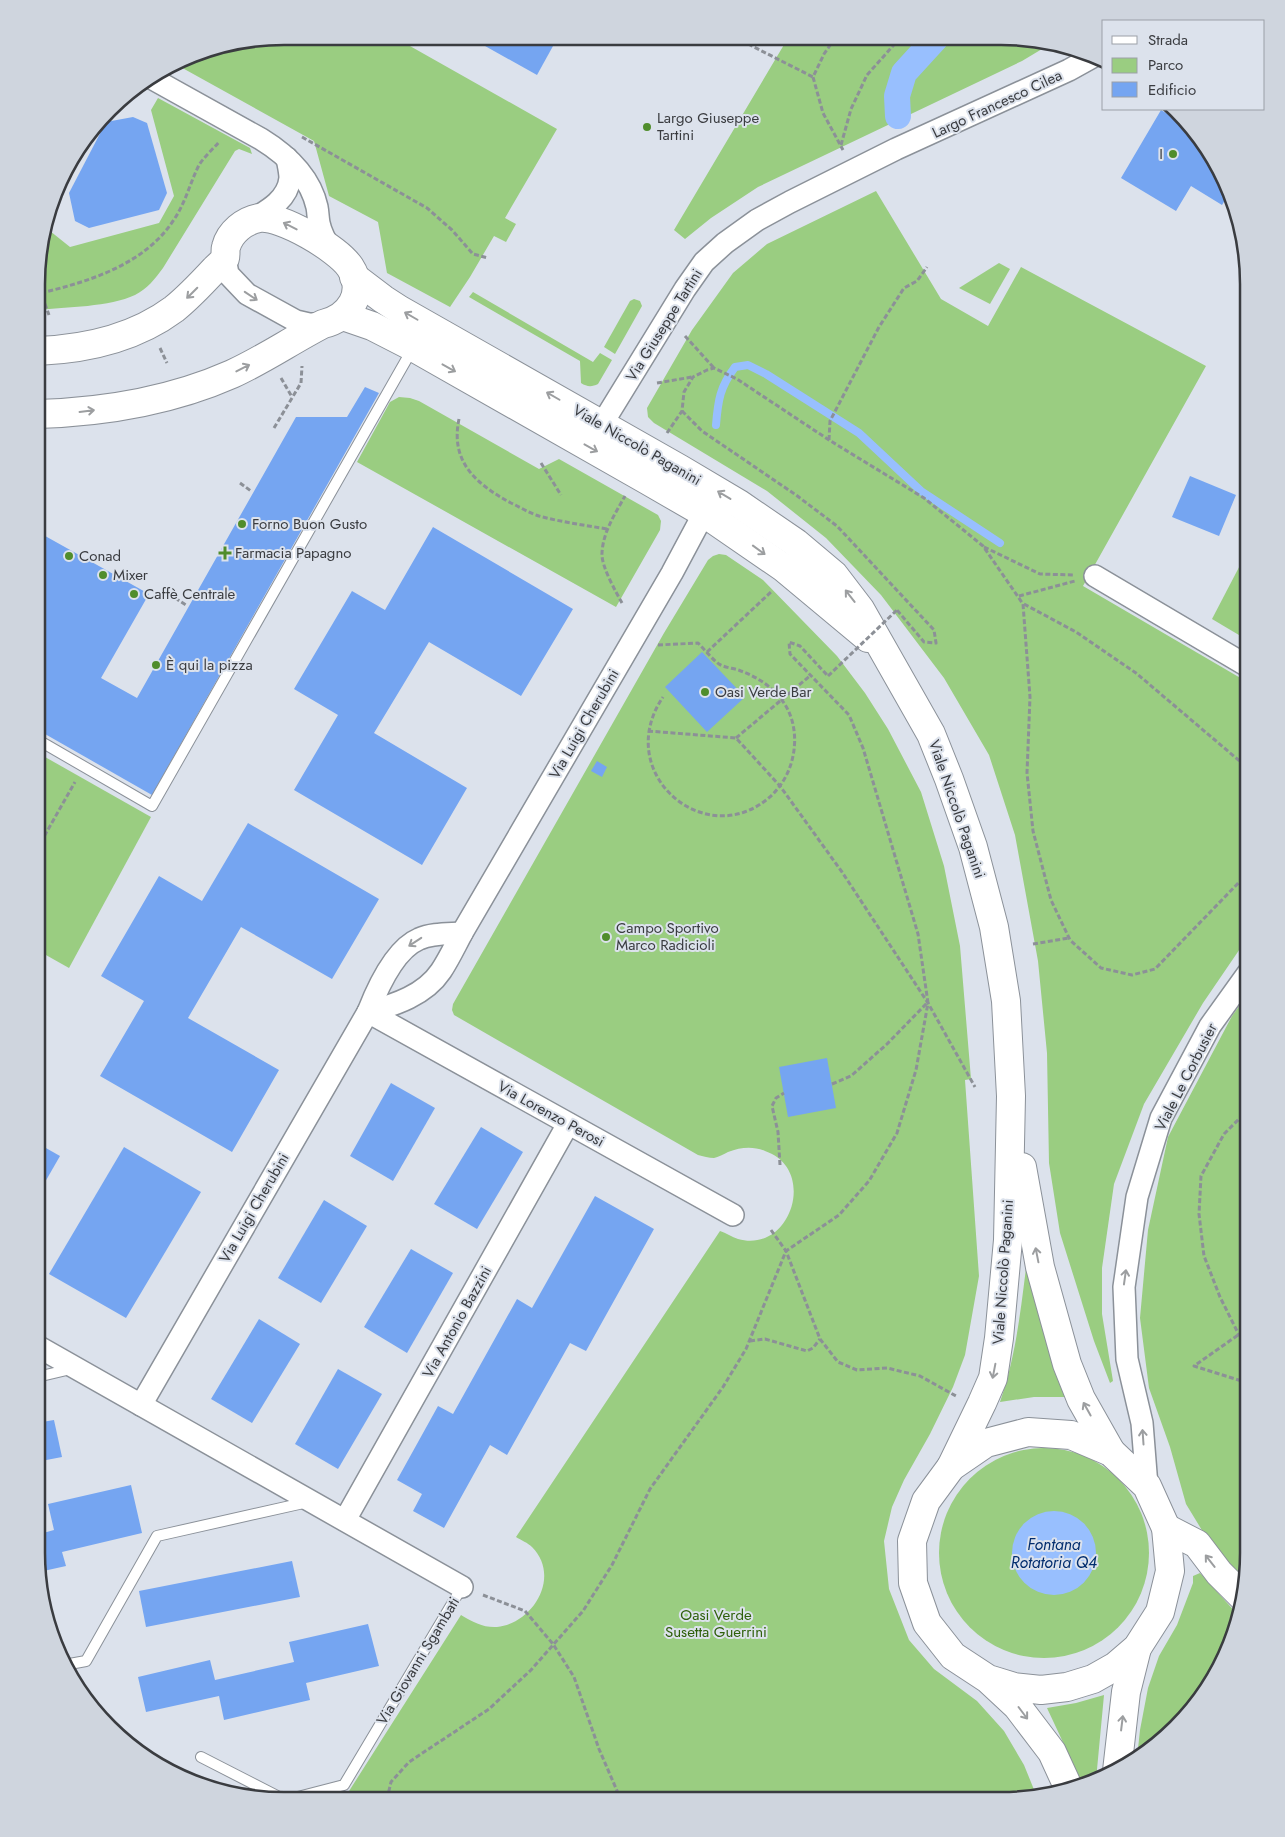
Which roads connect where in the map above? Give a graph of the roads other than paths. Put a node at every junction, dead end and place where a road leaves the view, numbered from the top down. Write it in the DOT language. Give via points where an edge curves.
graph roads {
  1 [pos="1086,61"];
  2 [pos="157,81"];
  3 [pos="896,149"];
  4 [pos="287,158"];
  5 [pos="250,221"];
  6 [pos="332,252"];
  7 [pos="225,258"];
  8 [pos="354,277"];
  9 [pos="333,320"];
  10 [pos="413,347"];
  11 [pos="45,350"];
  12 [pos="45,414"];
  13 [pos="602,424"];
  14 [pos="704,513"];
  15 [pos="1094,576"];
  16 [pos="885,652"];
  17 [pos="1240,662"];
  18 [pos="45,744"];
  19 [pos="462,933"];
  20 [pos="1240,984"];
  21 [pos="368,1012"];
  22 [pos="1011,1096"];
  23 [pos="568,1124"];
  24 [pos="733,1215"];
  25 [pos="45,1351"];
  26 [pos="75,1368"];
  27 [pos="45,1375"];
  28 [pos="141,1405"];
  29 [pos="1111,1452"];
  30 [pos="951,1467"];
  31 [pos="1147,1486"];
  32 [pos="312,1501"];
  33 [pos="345,1520"];
  34 [pos="1166,1528"];
  35 [pos="462,1587"];
  36 [pos="1237,1591"];
  37 [pos="1137,1648"];
  38 [pos="72,1663"];
  39 [pos="988,1679"];
  40 [pos="201,1757"];
  41 [pos="1118,1761"];
  42 [pos="1066,1783"];
  43 [pos="266,1791"];
  44 [pos="317,1792"];
  1 -- 3 [label="street, Largo Francesco Cilea"];
  2 -- 4 [label="street" via="261,138"];
  3 -- 13 [label="street, Via Giuseppe Tartini" via="757,220 704,262 684,288"];
  4 -- 5 [label="street" via="290,178 278,202"];
  4 -- 6 [label="street" via="311,188 319,223"];
  6 -- 5 [label="street, Viale Niccolò Paganini, one-way" via="276,219"];
  5 -- 7 [label="street" via="231,235"];
  6 -- 8 [label="street, Viale Niccolò Paganini" via="346,262"];
  7 -- 9 [label="street, Viale Niccolò Paganini, one-way" via="228,274 247,294 296,321 309,324"];
  7 -- 11 [label="street, one-way" via="190,295 148,326 117,338"];
  8 -- 9 [label="street" via="356,290 352,306"];
  13 -- 8 [label="street, Viale Niccolò Paganini, one-way" via="400,310"];
  9 -- 10 [label="street, Viale Niccolò Paganini" via="372,326"];
  12 -- 9 [label="street, one-way" via="130,405 195,388 240,370"];
  10 -- 14 [label="street, Viale Niccolò Paganini, one-way"];
  10 -- 18 [label="lane" via="152,806"];
  16 -- 13 [label="street, Viale Niccolò Paganini, one-way" via="860,609 834,575 796,544 740,504"];
  14 -- 16 [label="street, Viale Niccolò Paganini, one-way" via="784,568"];
  14 -- 19 [label="street, Via Luigi Cherubini"];
  15 -- 17 [label="street"];
  16 -- 22 [label="street, Viale Niccolò Paganini" via="931,734 973,847 994,927 1006,1001"];
  19 -- 21 [label="street, Via Luigi Cherubini" via="441,973 423,989 390,1007"];
  19 -- 21 [label="street, Via Luigi Cherubini, one-way" via="437,934 411,944 379,984"];
  31 -- 20 [label="street, Viale Le Corbusier, one-way" via="1142,1423 1127,1359 1124,1287 1137,1197 1161,1118 1210,1026"];
  21 -- 23 [label="street, Via Lorenzo Perosi"];
  21 -- 28 [label="street, Via Luigi Cherubini"];
  29 -- 22 [label="street, Viale Niccolò Paganini, one-way" via="1081,1398 1054,1320 1027,1201"];
  22 -- 30 [label="street, Viale Niccolò Paganini, one-way" via="1005,1290 993,1378"];
  23 -- 24 [label="street, Via Lorenzo Perosi"];
  23 -- 33 [label="street, Via Antonio Bazzini"];
  25 -- 26 [label="street, Via Giovanni Sgambati"];
  26 -- 27 [label="lane"];
  26 -- 28 [label="street, Via Giovanni Sgambati"];
  28 -- 32 [label="street, Via Giovanni Sgambati"];
  29 -- 30 [label="street" via="1071,1435 1028,1432 986,1443"];
  29 -- 31 [label="street"];
  30 -- 39 [label="street" via="926,1501 912,1541 913,1583 927,1623 953,1656"];
  31 -- 34 [label="street"];
  32 -- 33 [label="street, Via Giovanni Sgambati"];
  32 -- 38 [label="lane" via="157,1536 86,1661"];
  33 -- 35 [label="street, Via Giovanni Sgambati"];
  36 -- 34 [label="street, one-way" via="1196,1544"];
  34 -- 37 [label="street" via="1170,1571 1160,1612"];
  35 -- 44 [label="lane, Via Giovanni Sgambati" via="344,1785"];
  37 -- 39 [label="street" via="1116,1666 1093,1679 1068,1687 1041,1690 1014,1687"];
  41 -- 37 [label="street, one-way" via="1126,1692"];
  39 -- 42 [label="street, one-way" via="1017,1706 1052,1752"];
  40 -- 43 [label="lane"];
}
